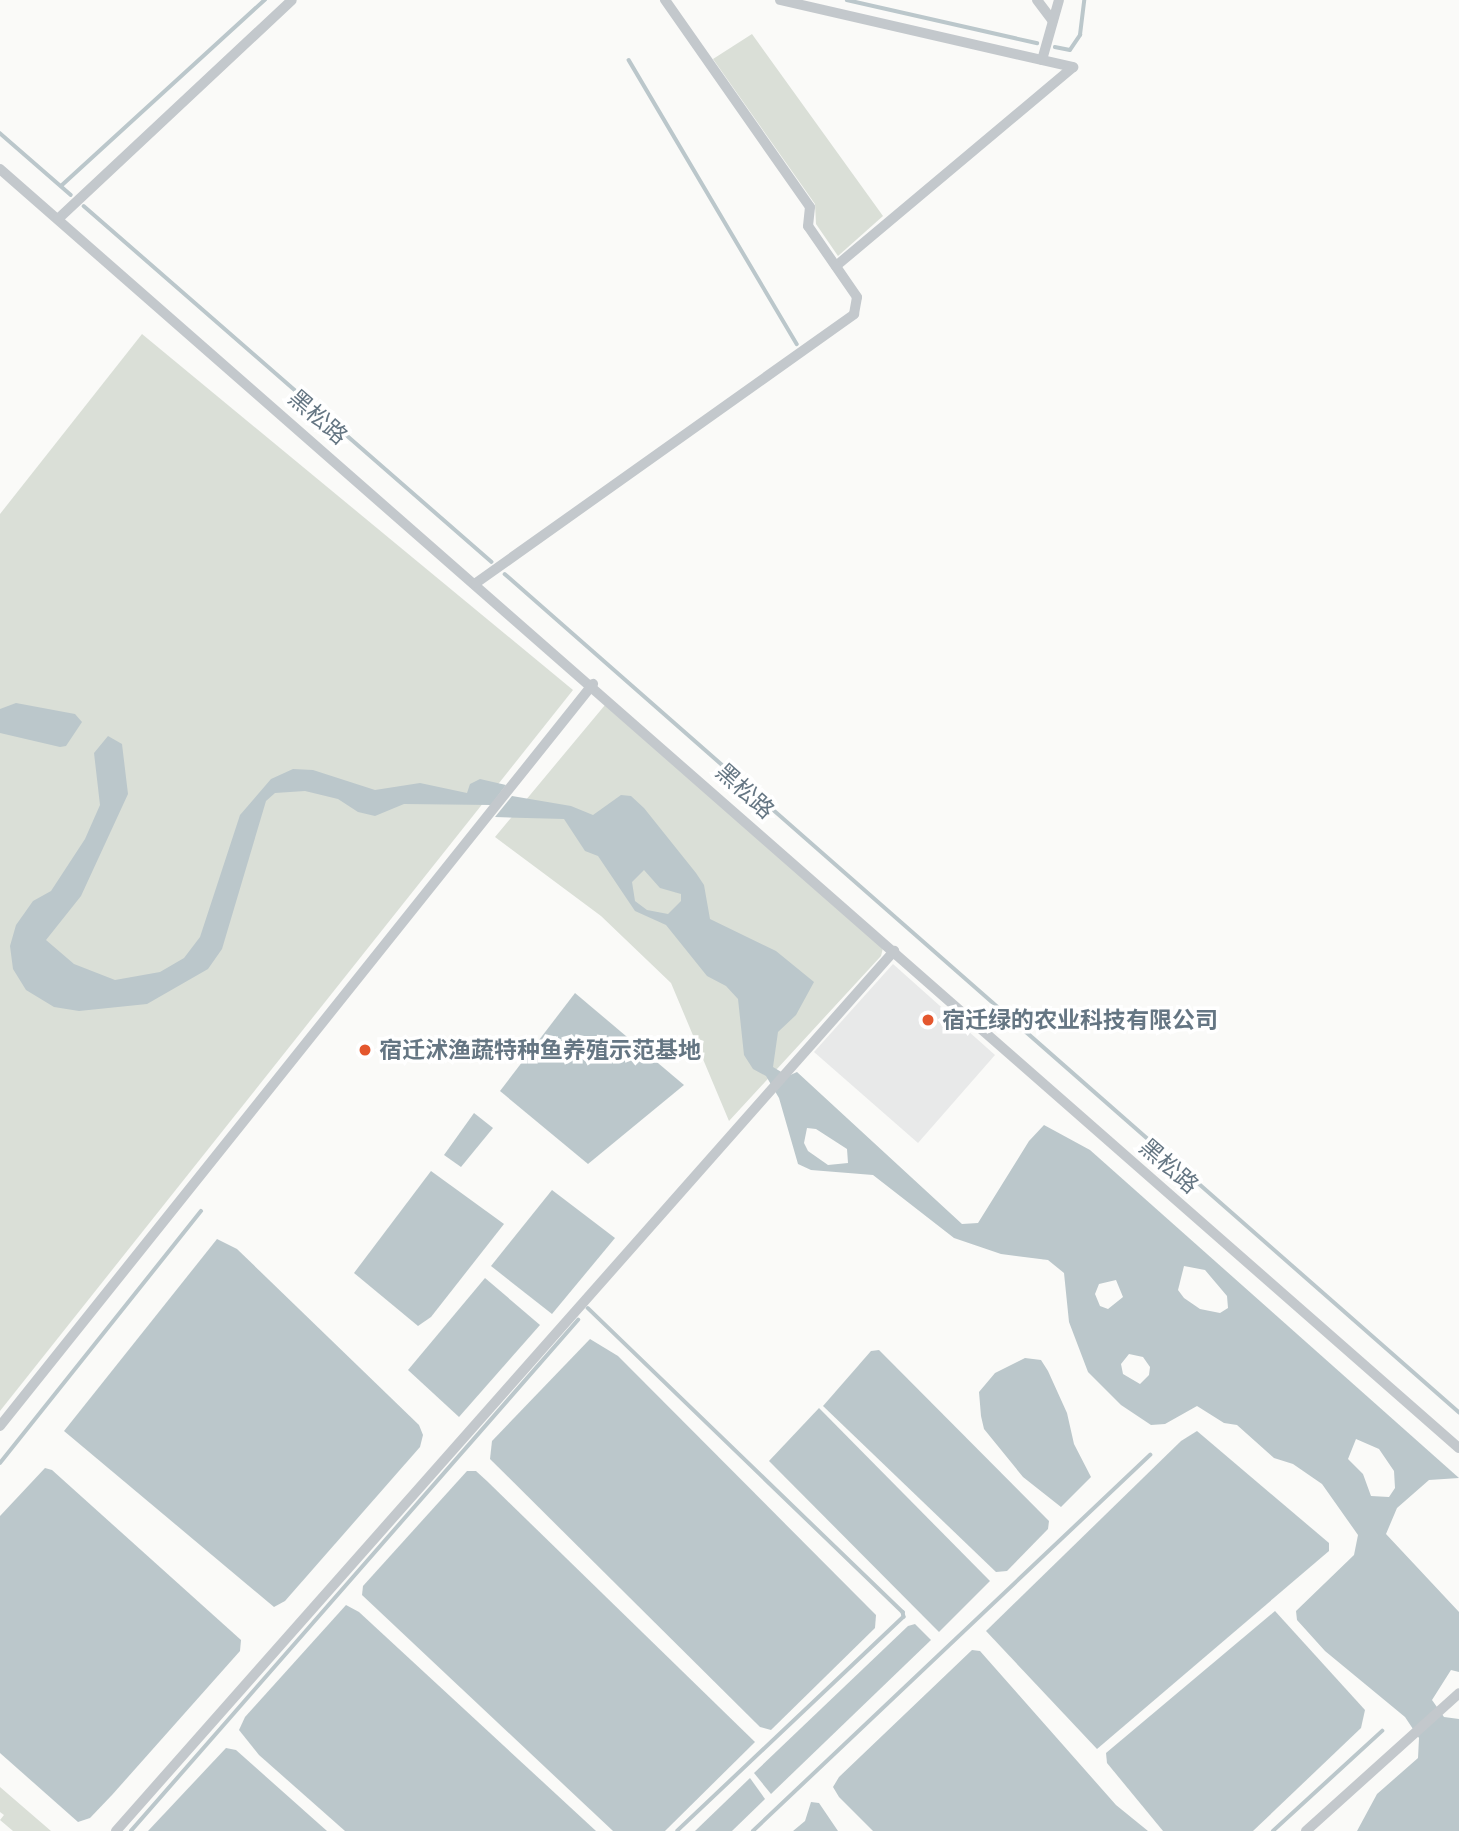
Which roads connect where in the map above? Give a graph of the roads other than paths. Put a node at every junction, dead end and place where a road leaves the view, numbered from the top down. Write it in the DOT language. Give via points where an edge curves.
graph roads {
  1 [pos="292,0"];
  2 [pos="665,0"];
  3 [pos="780,0"];
  4 [pos="1037,0"];
  5 [pos="1059,0"];
  6 [pos="1053,22"];
  7 [pos="1042,60"];
  8 [pos="0,169"];
  9 [pos="58,219"];
  10 [pos="836,266"];
  11 [pos="477,583"];
  12 [pos="593,684"];
  13 [pos="894,951"];
  14 [pos="0,1426"];
  15 [pos="1459,1448"];
  16 [pos="1455,1697"];
  17 [pos="116,1831"];
  18 [pos="1306,1831"];
  1 -- 9 [label="street"];
  2 -- 10 [label="street" via="810,206 808,226"];
  3 -- 7 [label="street"];
  4 -- 6 [label="street"];
  5 -- 6 [label="street"];
  6 -- 7 [label="street"];
  7 -- 10 [label="street" via="1073,67"];
  8 -- 9 [label="street, 黑松路"];
  9 -- 11 [label="street, 黑松路"];
  10 -- 11 [label="street" via="857,298 854,314"];
  11 -- 12 [label="street, 黑松路"];
  12 -- 13 [label="street, 黑松路"];
  12 -- 14 [label="street"];
  13 -- 15 [label="street, 黑松路"];
  13 -- 17 [label="street"];
  16 -- 18 [label="street"];
}
